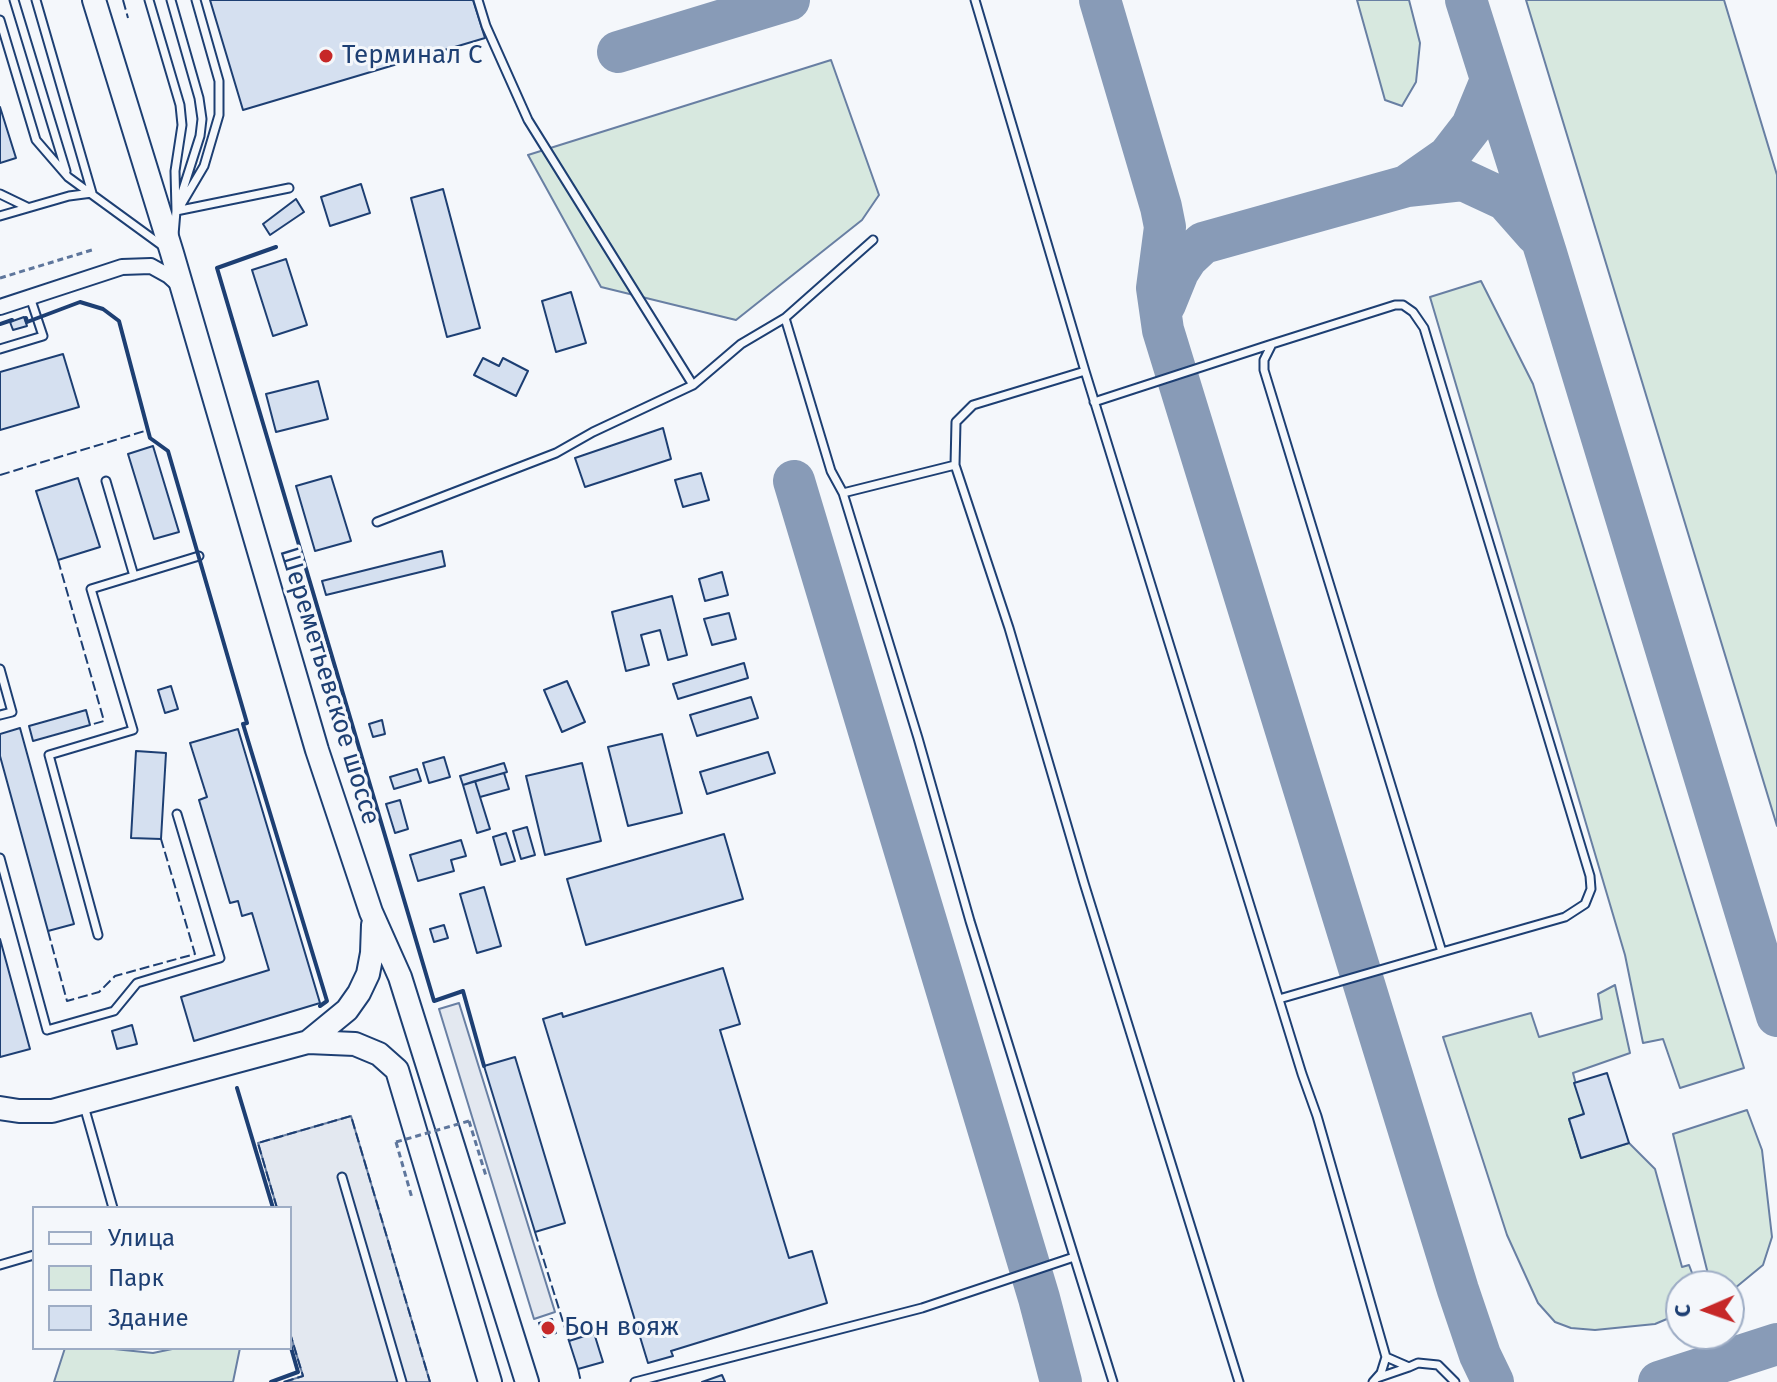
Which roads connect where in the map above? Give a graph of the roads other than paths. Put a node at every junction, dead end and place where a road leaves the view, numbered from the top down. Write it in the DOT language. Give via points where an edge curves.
graph roads {
  1 [pos="14,0"];
  2 [pos="36,0"];
  3 [pos="94,0"];
  4 [pos="149,0"];
  5 [pos="171,0"];
  6 [pos="196,0"];
  7 [pos="478,0"];
  8 [pos="975,0"];
  9 [pos="0,20"];
  10 [pos="68,177"];
  11 [pos="289,188"];
  12 [pos="92,193"];
  13 [pos="0,194"];
  14 [pos="29,207"];
  15 [pos="176,211"];
  16 [pos="0,216"];
  17 [pos="873,240"];
  18 [pos="172,253"];
  19 [pos="182,288"];
  20 [pos="30,297"];
  21 [pos="0,307"];
  22 [pos="785,318"];
  23 [pos="1272,344"];
  24 [pos="0,349"];
  25 [pos="1085,371"];
  26 [pos="693,385"];
  27 [pos="1094,402"];
  28 [pos="955,465"];
  29 [pos="106,481"];
  30 [pos="843,493"];
  31 [pos="377,522"];
  32 [pos="199,556"];
  33 [pos="134,576"];
  34 [pos="0,669"];
  35 [pos="0,715"];
  36 [pos="177,814"];
  37 [pos="0,858"];
  38 [pos="371,912"];
  39 [pos="98,935"];
  40 [pos="1442,952"];
  41 [pos="1279,999"];
  42 [pos="308,1042"];
  43 [pos="84,1104"];
  44 [pos="0,1108"];
  45 [pos="342,1177"];
  46 [pos="112,1206"];
  47 [pos="32,1256"];
  48 [pos="1074,1257"];
  49 [pos="0,1265"];
  50 [pos="1386,1357"];
  51 [pos="1409,1367"];
  52 [pos="651,1380"];
  53 [pos="1375,1380"];
  54 [pos="402,1382"];
  55 [pos="490,1382"];
  56 [pos="527,1382"];
  57 [pos="635,1382"];
  58 [pos="1113,1382"];
  59 [pos="1239,1382"];
  60 [pos="1455,1382"];
  1 -- 10 [label="lane"];
  2 -- 12 [label="lane"];
  3 -- 18 [label="main road, Шереметьевское шоссе"];
  4 -- 15 [label="lane" via="180,105"];
  5 -- 15 [label="lane" via="202,119"];
  6 -- 15 [label="lane" via="219,81 219,115 204,166"];
  7 -- 26 [label="lane" via="528,120"];
  8 -- 25 [label="lane"];
  9 -- 10 [label="lane" via="36,140"];
  10 -- 12 [label="lane"];
  11 -- 15 [label="lane"];
  12 -- 14 [label="lane"];
  12 -- 18 [label="lane"];
  13 -- 14 [label="lane"];
  14 -- 16 [label="lane"];
  15 -- 18 [label="lane"];
  17 -- 22 [label="lane"];
  18 -- 19 [label="main road, Шереметьевское шоссе"];
  19 -- 20 [label="street" via="151,266 122,267"];
  19 -- 38 [label="main road, Шереметьевское шоссе" via="317,750"];
  20 -- 21 [label="street"];
  20 -- 24 [label="lane" via="43,336"];
  22 -- 26 [label="lane" via="741,344"];
  22 -- 30 [label="lane" via="831,471"];
  23 -- 27 [label="lane"];
  23 -- 40 [label="lane" via="1264,360 1271,396"];
  23 -- 40 [label="lane" via="1395,305 1403,305 1424,328 1590,876 1590,898 1579,910"];
  25 -- 27 [label="lane"];
  25 -- 28 [label="lane" via="973,405 956,422"];
  26 -- 31 [label="lane" via="556,453"];
  27 -- 41 [label="lane"];
  28 -- 30 [label="lane"];
  28 -- 59 [label="lane"];
  29 -- 33 [label="lane"];
  30 -- 48 [label="lane"];
  32 -- 33 [label="lane"];
  33 -- 39 [label="lane" via="91,589 133,730 49,755"];
  34 -- 35 [label="lane" via="12,712"];
  36 -- 37 [label="lane" via="220,958 137,983 114,1011 47,1030"];
  38 -- 42 [label="main road" via="372,953 359,993"];
  38 -- 56 [label="main road, Шереметьевское шоссе" via="400,977"];
  40 -- 41 [label="lane"];
  41 -- 50 [label="lane"];
  42 -- 43 [label="main road"];
  42 -- 55 [label="main road" via="355,1044 379,1054 397,1070"];
  43 -- 44 [label="main road" via="52,1111"];
  43 -- 46 [label="lane"];
  45 -- 54 [label="lane"];
  47 -- 49 [label="lane"];
  48 -- 52 [label="lane" via="922,1308"];
  48 -- 58 [label="lane"];
  50 -- 51 [label="lane"];
  50 -- 53 [label="lane"];
  51 -- 53 [label="lane"];
  51 -- 60 [label="lane" via="1438,1365"];
  52 -- 57 [label="lane"];
}
